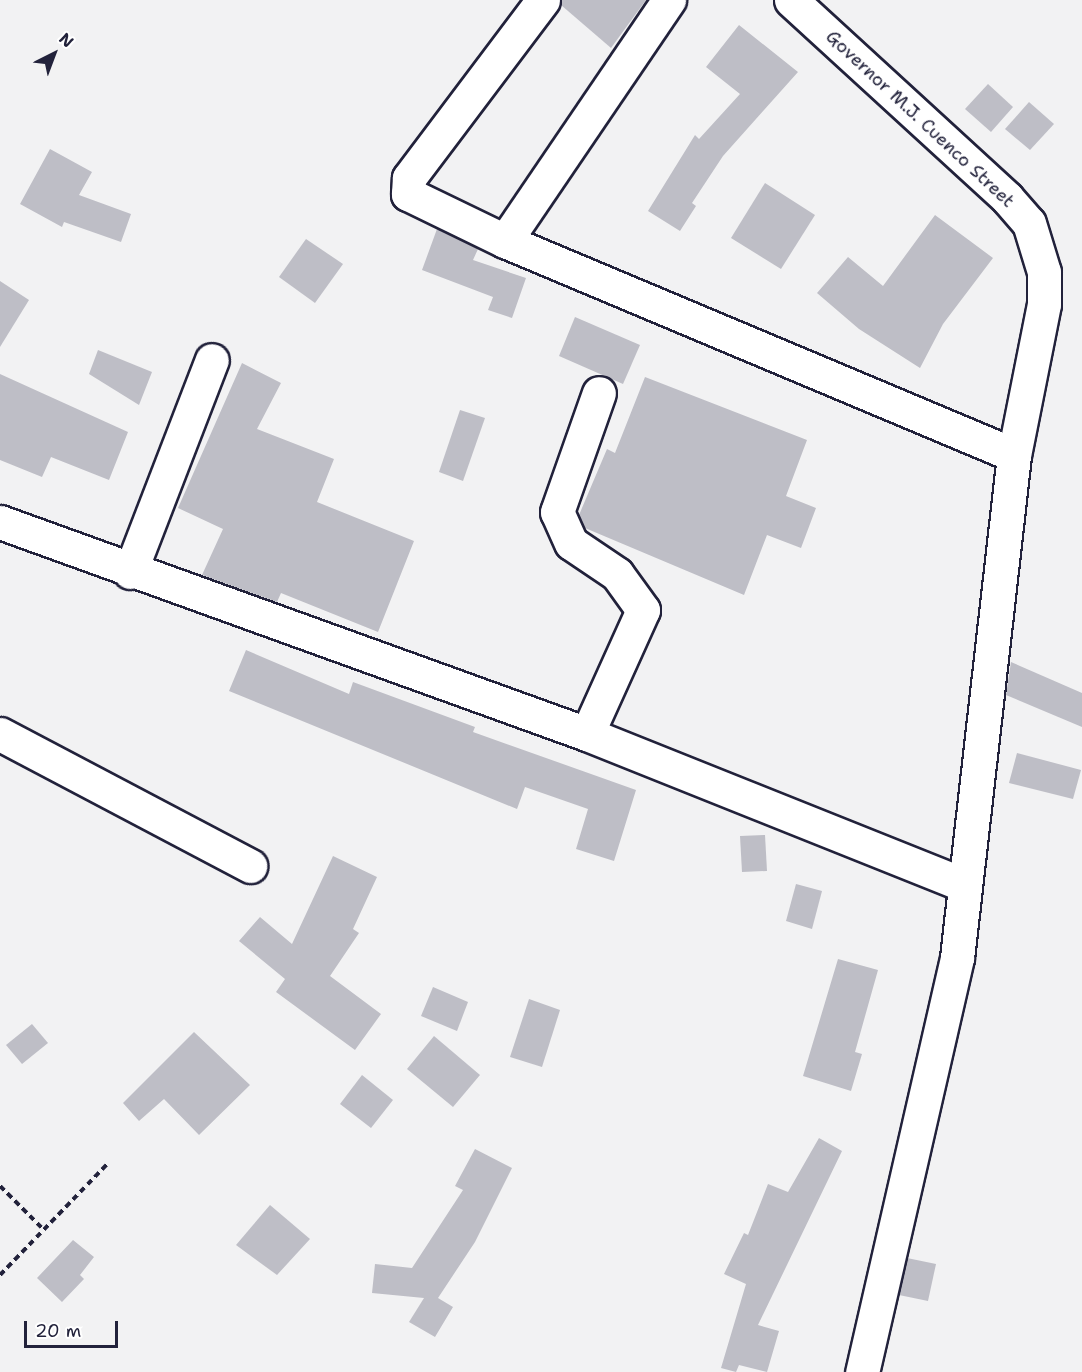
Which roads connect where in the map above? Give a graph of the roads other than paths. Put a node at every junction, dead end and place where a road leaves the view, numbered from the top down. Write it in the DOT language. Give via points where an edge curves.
graph roads {
  1 [pos="543,0"];
  2 [pos="669,0"];
  3 [pos="791,0"];
  4 [pos="505,241"];
  5 [pos="212,360"];
  6 [pos="599,393"];
  7 [pos="1014,455"];
  8 [pos="0,522"];
  9 [pos="130,572"];
  10 [pos="0,734"];
  11 [pos="587,734"];
  12 [pos="250,866"];
  13 [pos="964,885"];
  14 [pos="862,1372"];
  1 -- 4 [label="street" via="410,178 408,194"];
  2 -- 4 [label="street"];
  3 -- 7 [label="street, Governor M.J. Cuenco Street" via="1007,198 1029,223 1040,246 1044,304"];
  4 -- 7 [label="street"];
  5 -- 9 [label="street"];
  6 -- 11 [label="street" via="557,512 571,543 617,574 643,610"];
  7 -- 13 [label="street"];
  8 -- 9 [label="street"];
  9 -- 11 [label="street"];
  10 -- 12 [label="street"];
  11 -- 13 [label="street"];
  13 -- 14 [label="street" via="957,958"];
}
